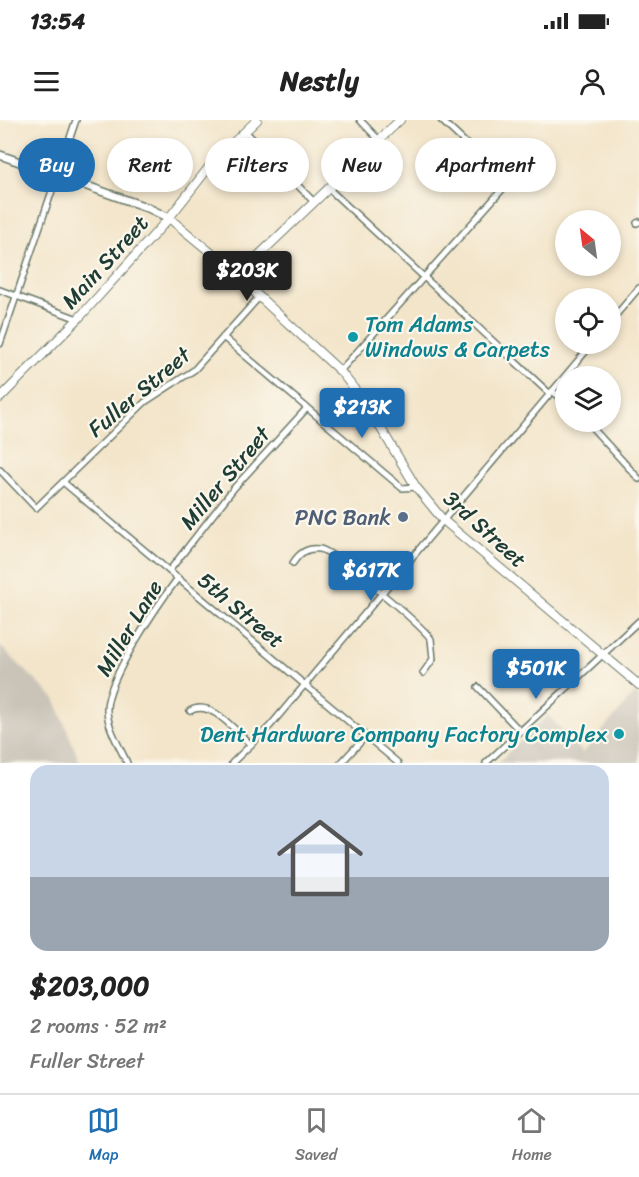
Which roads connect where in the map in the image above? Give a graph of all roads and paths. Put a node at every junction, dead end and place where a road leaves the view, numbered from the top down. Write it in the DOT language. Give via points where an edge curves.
graph roads {
  1 [pos="76,120"];
  2 [pos="256,120"];
  3 [pos="360,120"];
  4 [pos="400,120"];
  5 [pos="441,120"];
  6 [pos="246,130"];
  7 [pos="70,138"];
  8 [pos="377,138"];
  9 [pos="381,138"];
  10 [pos="0,155"];
  11 [pos="18,162"];
  12 [pos="95,189"];
  13 [pos="52,192"];
  14 [pos="326,192"];
  15 [pos="332,192"];
  16 [pos="314,202"];
  17 [pos="168,218"];
  18 [pos="237,276"];
  19 [pos="424,278"];
  20 [pos="639,288"];
  21 [pos="0,290"];
  22 [pos="17,296"];
  23 [pos="260,296"];
  24 [pos="621,309"];
  25 [pos="78,319"];
  26 [pos="223,337"];
  27 [pos="0,344"];
  28 [pos="583,354"];
  29 [pos="340,371"];
  30 [pos="551,392"];
  31 [pos="555,395"];
  32 [pos="0,398"];
  33 [pos="307,408"];
  34 [pos="596,432"];
  35 [pos="0,470"];
  36 [pos="639,479"];
  37 [pos="63,482"];
  38 [pos="416,487"];
  39 [pos="443,520"];
  40 [pos="293,563"];
  41 [pos="169,571"];
  42 [pos="178,578"];
  43 [pos="381,595"];
  44 [pos="639,621"];
  45 [pos="602,654"];
  46 [pos="423,673"];
  47 [pos="305,685"];
  48 [pos="639,685"];
  49 [pos="478,687"];
  50 [pos="190,711"];
  51 [pos="520,731"];
  52 [pos="366,736"];
  53 [pos="251,745"];
  54 [pos="127,763"];
  55 [pos="232,763"];
  56 [pos="341,763"];
  57 [pos="398,763"];
  58 [pos="486,763"];
  1 -- 7 [label="street"];
  2 -- 6 [label="main road, Main Street"];
  3 -- 8 [label="street"];
  4 -- 9 [label="main road"];
  5 -- 19 [label="street" via="508,183"];
  6 -- 16 [label="street"];
  6 -- 17 [label="main road, Main Street" via="213,162"];
  10 -- 11 [label="street"];
  12 -- 17 [label="street"];
  13 -- 22 [label="street"];
  14 -- 16 [label="main road"];
  15 -- 19 [label="street"];
  16 -- 18 [label="main road"];
  17 -- 18 [label="main road"];
  17 -- 25 [label="main road, Main Street"];
  18 -- 23 [label="main road"];
  19 -- 29 [label="street"];
  19 -- 30 [label="street"];
  20 -- 24 [label="street"];
  21 -- 22 [label="street"];
  22 -- 25 [label="street"];
  22 -- 27 [label="street"];
  23 -- 26 [label="street, Fuller Street"];
  23 -- 29 [label="main road"];
  25 -- 32 [label="main road, Main Street"];
  26 -- 33 [label="street, 3rd Street"];
  26 -- 37 [label="street, Fuller Street" via="194,370 154,395"];
  28 -- 30 [label="street"];
  29 -- 38 [label="main road" via="367,405"];
  30 -- 31 [label="street"];
  30 -- 39 [label="street"];
  33 -- 38 [label="street, 3rd Street" via="402,488"];
  33 -- 41 [label="street, Miller Street" via="229,495"];
  34 -- 36 [label="street"];
  35 -- 37 [label="street, Fuller Street" via="36,508"];
  37 -- 41 [label="street, 5th Street"];
  38 -- 39 [label="main road, 3rd Street"];
  39 -- 43 [label="street"];
  39 -- 45 [label="main road, 3rd Street"];
  40 -- 43 [label="street" via="308,550 326,551"];
  41 -- 42 [label="street, 5th Street"];
  42 -- 47 [label="street, 5th Street"];
  42 -- 54 [label="street, Miller Lane" via="153,610 108,699 109,724"];
  43 -- 46 [label="street" via="431,639 434,659"];
  43 -- 47 [label="street"];
  44 -- 45 [label="street"];
  45 -- 48 [label="main road, 3rd Street"];
  45 -- 51 [label="street"];
  47 -- 52 [label="street, 5th Street"];
  47 -- 53 [label="street"];
  49 -- 51 [label="street"];
  50 -- 53 [label="street" via="208,708"];
  51 -- 58 [label="street"];
  52 -- 56 [label="street"];
  52 -- 57 [label="street, 5th Street"];
  53 -- 55 [label="street"];
}
